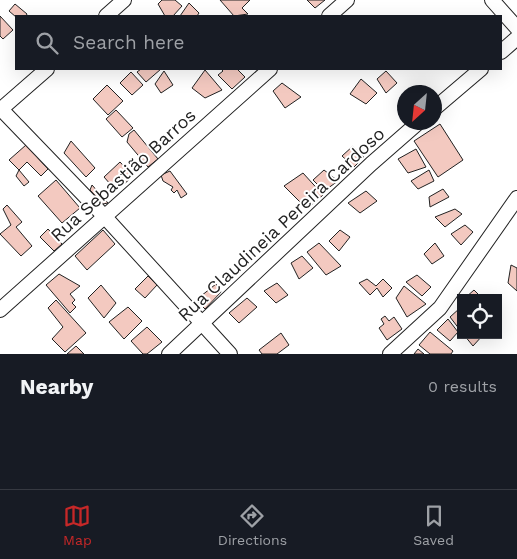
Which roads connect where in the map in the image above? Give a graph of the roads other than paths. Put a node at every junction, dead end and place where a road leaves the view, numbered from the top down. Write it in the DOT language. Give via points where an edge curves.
graph roads {
  1 [pos="124,0"];
  2 [pos="347,0"];
  3 [pos="492,0"];
  4 [pos="107,15"];
  5 [pos="330,15"];
  6 [pos="517,28"];
  7 [pos="517,38"];
  8 [pos="502,51"];
  9 [pos="46,70"];
  10 [pos="269,70"];
  11 [pos="480,70"];
  12 [pos="442,102"];
  13 [pos="0,109"];
  14 [pos="410,130"];
  15 [pos="517,198"];
  16 [pos="105,217"];
  17 [pos="0,310"];
  18 [pos="202,324"];
  19 [pos="169,354"];
  20 [pos="230,354"];
  21 [pos="390,354"];
  1 -- 4 [label="street"];
  2 -- 5 [label="street"];
  3 -- 6 [label="street"];
  7 -- 8 [label="street"];
  9 -- 13 [label="street"];
  10 -- 16 [label="street, Rua Sebastião Barros"];
  11 -- 12 [label="street"];
  13 -- 16 [label="street"];
  14 -- 18 [label="street, Rua Claudineia Pereira Cardoso"];
  15 -- 21 [label="street" via="440,308"];
  16 -- 17 [label="street, Rua Sebastião Barros"];
  16 -- 18 [label="street"];
  18 -- 19 [label="street, Rua Claudineia Pereira Cardoso"];
  18 -- 20 [label="street"];
}
